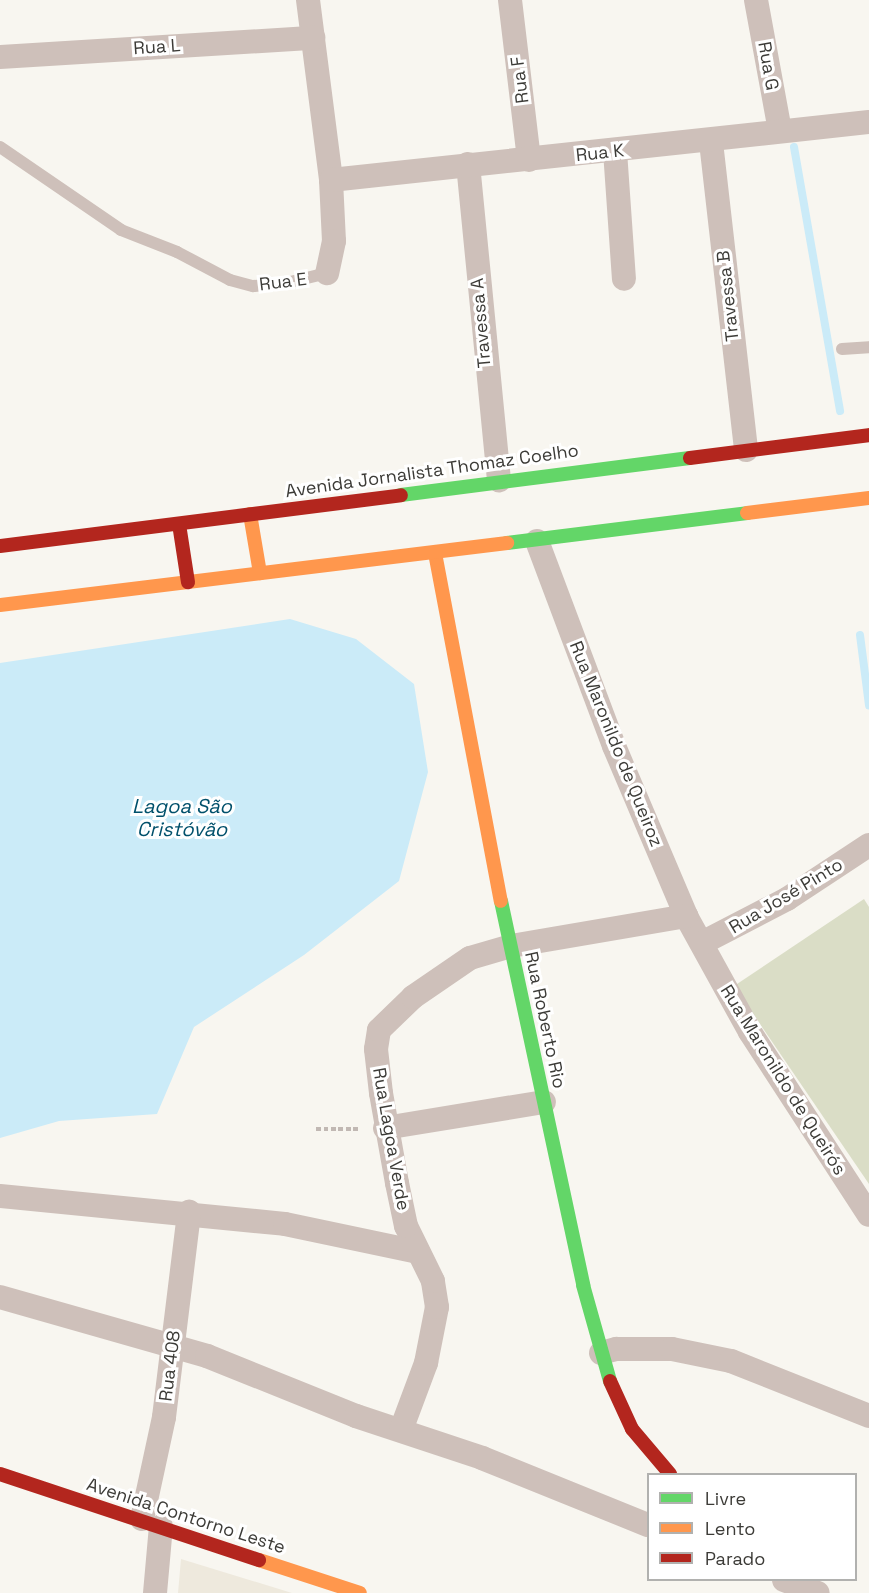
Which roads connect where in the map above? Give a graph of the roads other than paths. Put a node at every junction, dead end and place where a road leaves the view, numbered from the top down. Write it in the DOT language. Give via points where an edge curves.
graph roads {
  1 [pos="308,0"];
  2 [pos="510,0"];
  3 [pos="756,0"];
  4 [pos="313,38"];
  5 [pos="0,57"];
  6 [pos="869,122"];
  7 [pos="780,131"];
  8 [pos="711,142"];
  9 [pos="0,147"];
  10 [pos="615,151"];
  11 [pos="529,159"];
  12 [pos="468,164"];
  13 [pos="331,180"];
  14 [pos="327,273"];
  15 [pos="624,279"];
  16 [pos="869,347"];
  17 [pos="842,349"];
  18 [pos="869,435"];
  19 [pos="746,450"];
  20 [pos="498,480"];
  21 [pos="869,498"];
  22 [pos="250,514"];
  23 [pos="179,524"];
  24 [pos="537,541"];
  25 [pos="0,546"];
  26 [pos="435,553"];
  27 [pos="260,573"];
  28 [pos="188,582"];
  29 [pos="0,604"];
  30 [pos="869,845"];
  31 [pos="686,916"];
  32 [pos="702,943"];
  33 [pos="511,946"];
  34 [pos="544,1102"];
  35 [pos="386,1128"];
  36 [pos="0,1196"];
  37 [pos="189,1212"];
  38 [pos="869,1215"];
  39 [pos="418,1252"];
  40 [pos="0,1297"];
  41 [pos="172,1345"];
  42 [pos="601,1353"];
  43 [pos="869,1416"];
  44 [pos="401,1430"];
  45 [pos="669,1473"];
  46 [pos="0,1474"];
  47 [pos="152,1522"];
  48 [pos="647,1525"];
  49 [pos="787,1581"];
  50 [pos="155,1593"];
  51 [pos="360,1593"];
  52 [pos="818,1593"];
  1 -- 4 [label="street, Rua E"];
  2 -- 11 [label="street, Rua F"];
  3 -- 7 [label="street, Rua G"];
  4 -- 5 [label="street, Rua L"];
  4 -- 13 [label="street, Rua E"];
  6 -- 7 [label="street, Rua K"];
  7 -- 8 [label="street, Rua K"];
  8 -- 10 [label="street, Rua K"];
  8 -- 19 [label="street, Travessa B"];
  9 -- 14 [label="lane, Rua E" via="121,230 177,252 230,280 253,286 282,284"];
  10 -- 11 [label="street, Rua K"];
  10 -- 15 [label="street"];
  11 -- 12 [label="street, Rua K"];
  12 -- 13 [label="street, Rua K"];
  12 -- 20 [label="street, Travessa A"];
  13 -- 14 [label="street, Rua E" via="333,250"];
  16 -- 17 [label="lane"];
  18 -- 19 [label="main road, Avenida Jornalista Thomaz Coelho"];
  19 -- 20 [label="main road, Avenida Jornalista Thomaz Coelho"];
  20 -- 22 [label="main road, Avenida Jornalista Thomaz Coelho"];
  21 -- 24 [label="main road"];
  22 -- 23 [label="main road, Avenida Jornalista Thomaz Coelho"];
  22 -- 27 [label="main road"];
  23 -- 25 [label="main road, Avenida Jornalista Thomaz Coelho"];
  23 -- 28 [label="main road"];
  24 -- 26 [label="main road"];
  24 -- 31 [label="street, Rua Maronildo de Queiroz" via="614,747"];
  26 -- 27 [label="main road"];
  26 -- 33 [label="main road, Rua Roberto Rio"];
  27 -- 28 [label="main road"];
  28 -- 29 [label="main road"];
  30 -- 32 [label="street, Rua José Pinto" via="787,899"];
  31 -- 32 [label="street, Rua Maronildo de Queiroz"];
  31 -- 33 [label="street, Rua Lagoa Verde"];
  32 -- 38 [label="street, Rua Maronildo de Queirós" via="777,1077"];
  33 -- 34 [label="main road, Rua Roberto Rio"];
  33 -- 35 [label="street, Rua Lagoa Verde" via="470,958 449,971 413,997 379,1030 376,1049"];
  34 -- 35 [label="street"];
  34 -- 42 [label="main road, Rua Roberto Rio"];
  35 -- 39 [label="street, Rua Lagoa Verde" via="406,1226"];
  36 -- 37 [label="street"];
  37 -- 39 [label="street" via="285,1224"];
  37 -- 41 [label="street, Rua 408"];
  39 -- 44 [label="street, Rua Lagoa Verde" via="433,1281 437,1307 426,1363"];
  40 -- 41 [label="street"];
  41 -- 44 [label="street"];
  41 -- 47 [label="street, Rua 408"];
  42 -- 43 [label="street" via="616,1349 672,1349 730,1361"];
  42 -- 45 [label="main road, Rua Roberto Rio" via="615,1396 632,1428"];
  44 -- 48 [label="street"];
  46 -- 47 [label="main road, Avenida Contorno Leste"];
  47 -- 50 [label="street, Rua 408"];
  47 -- 51 [label="main road, Avenida Contorno Leste"];
  49 -- 52 [label="street"];
}
